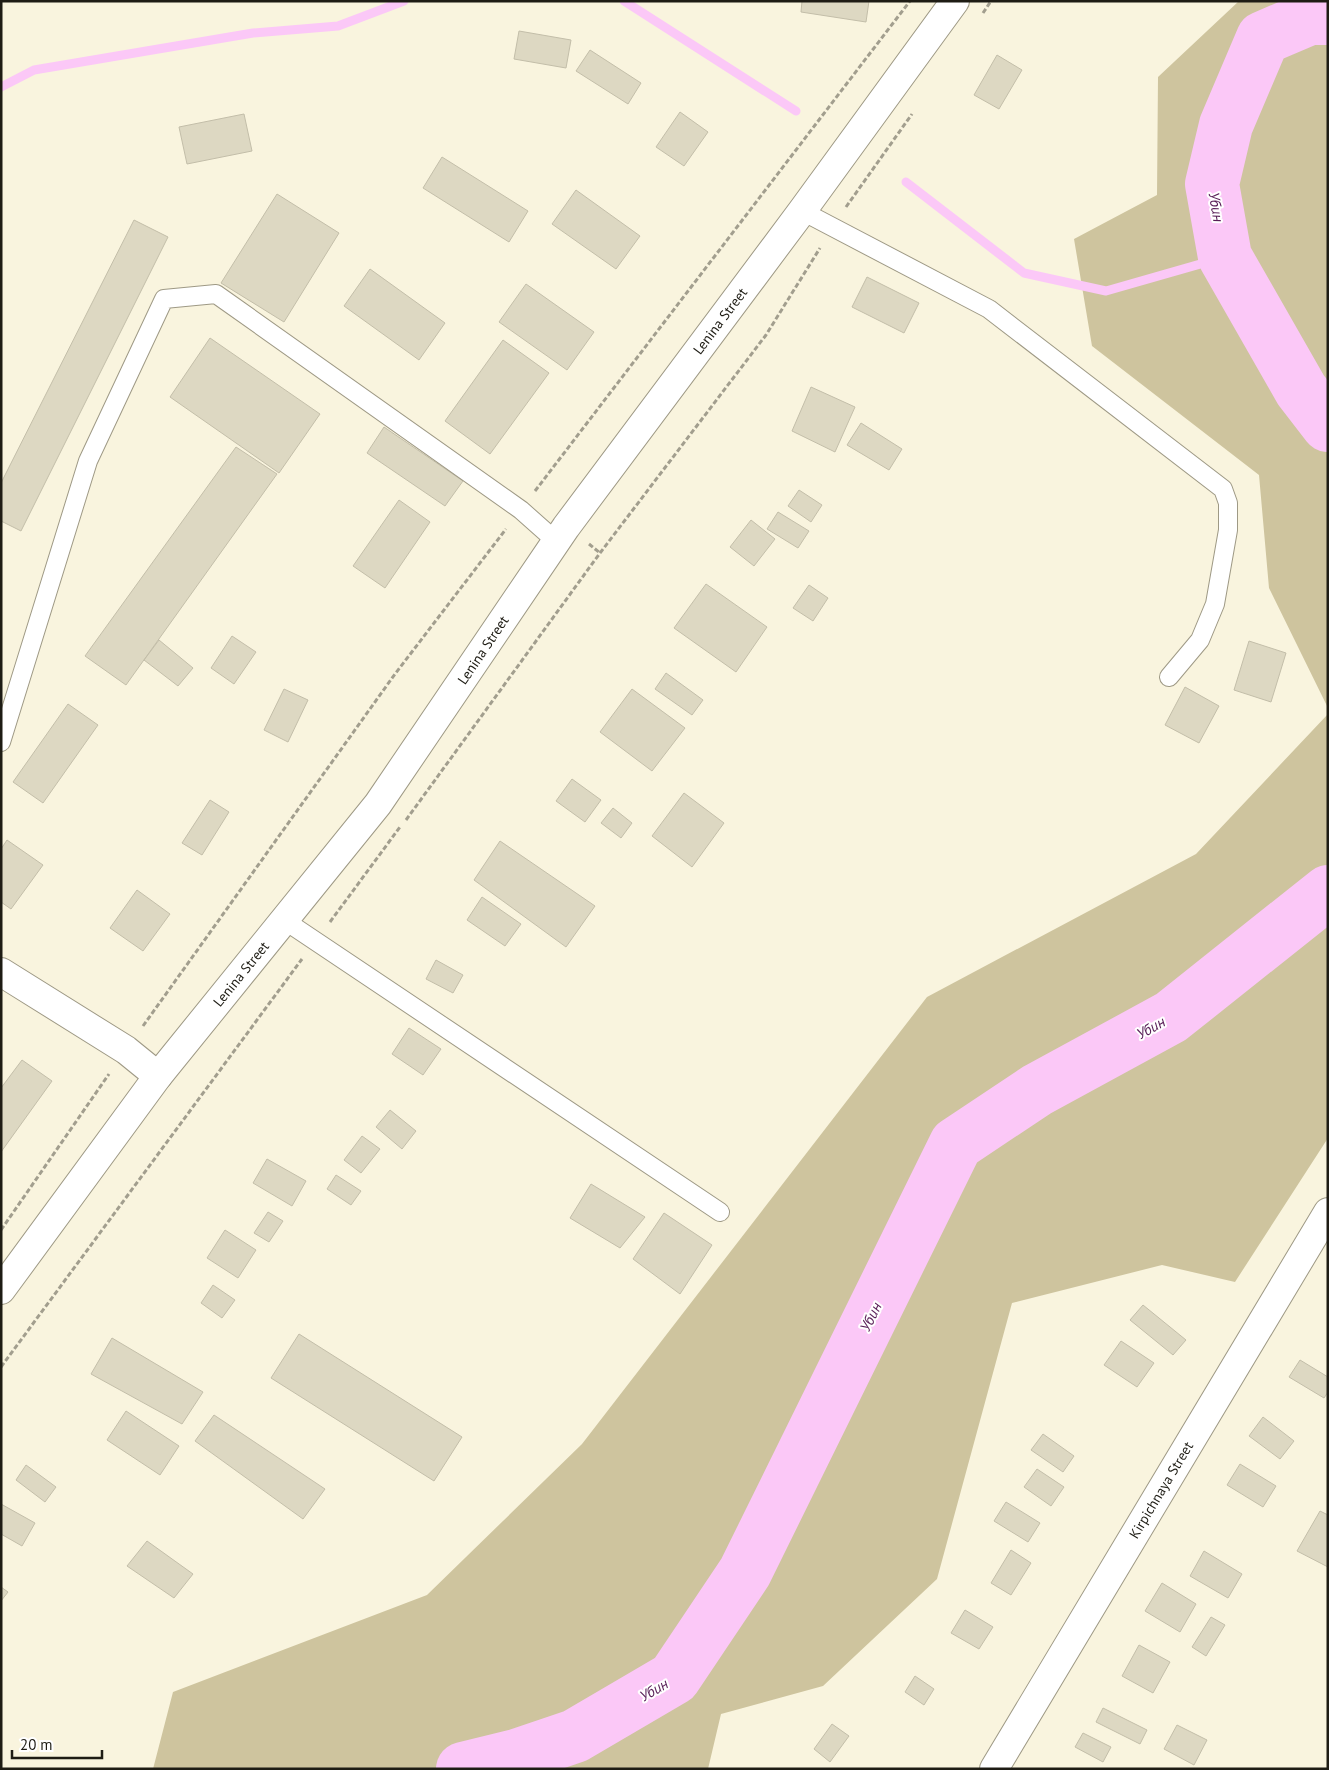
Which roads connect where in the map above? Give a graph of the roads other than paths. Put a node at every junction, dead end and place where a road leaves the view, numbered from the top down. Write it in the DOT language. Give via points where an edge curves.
graph roads {
  1 [pos="955,1"];
  2 [pos="802,210"];
  3 [pos="561,534"];
  4 [pos="1169,677"];
  5 [pos="1,742"];
  6 [pos="284,920"];
  7 [pos="1,972"];
  8 [pos="158,1076"];
  9 [pos="720,1212"];
  10 [pos="1328,1212"];
  11 [pos="1,1290"];
  12 [pos="994,1769"];
  1 -- 2 [label="street, Lenina Street"];
  2 -- 3 [label="street, Lenina Street"];
  2 -- 4 [label="lane" via="989,309 1223,489 1228,503 1228,530 1215,604 1200,640"];
  3 -- 5 [label="lane" via="521,510 216,294 164,299 88,461"];
  3 -- 6 [label="street, Lenina Street" via="378,804"];
  6 -- 8 [label="street, Lenina Street"];
  6 -- 9 [label="lane"];
  7 -- 8 [label="street" via="126,1050"];
  8 -- 11 [label="street, Lenina Street"];
  10 -- 12 [label="street, Kirpichnaya Street"];
}
